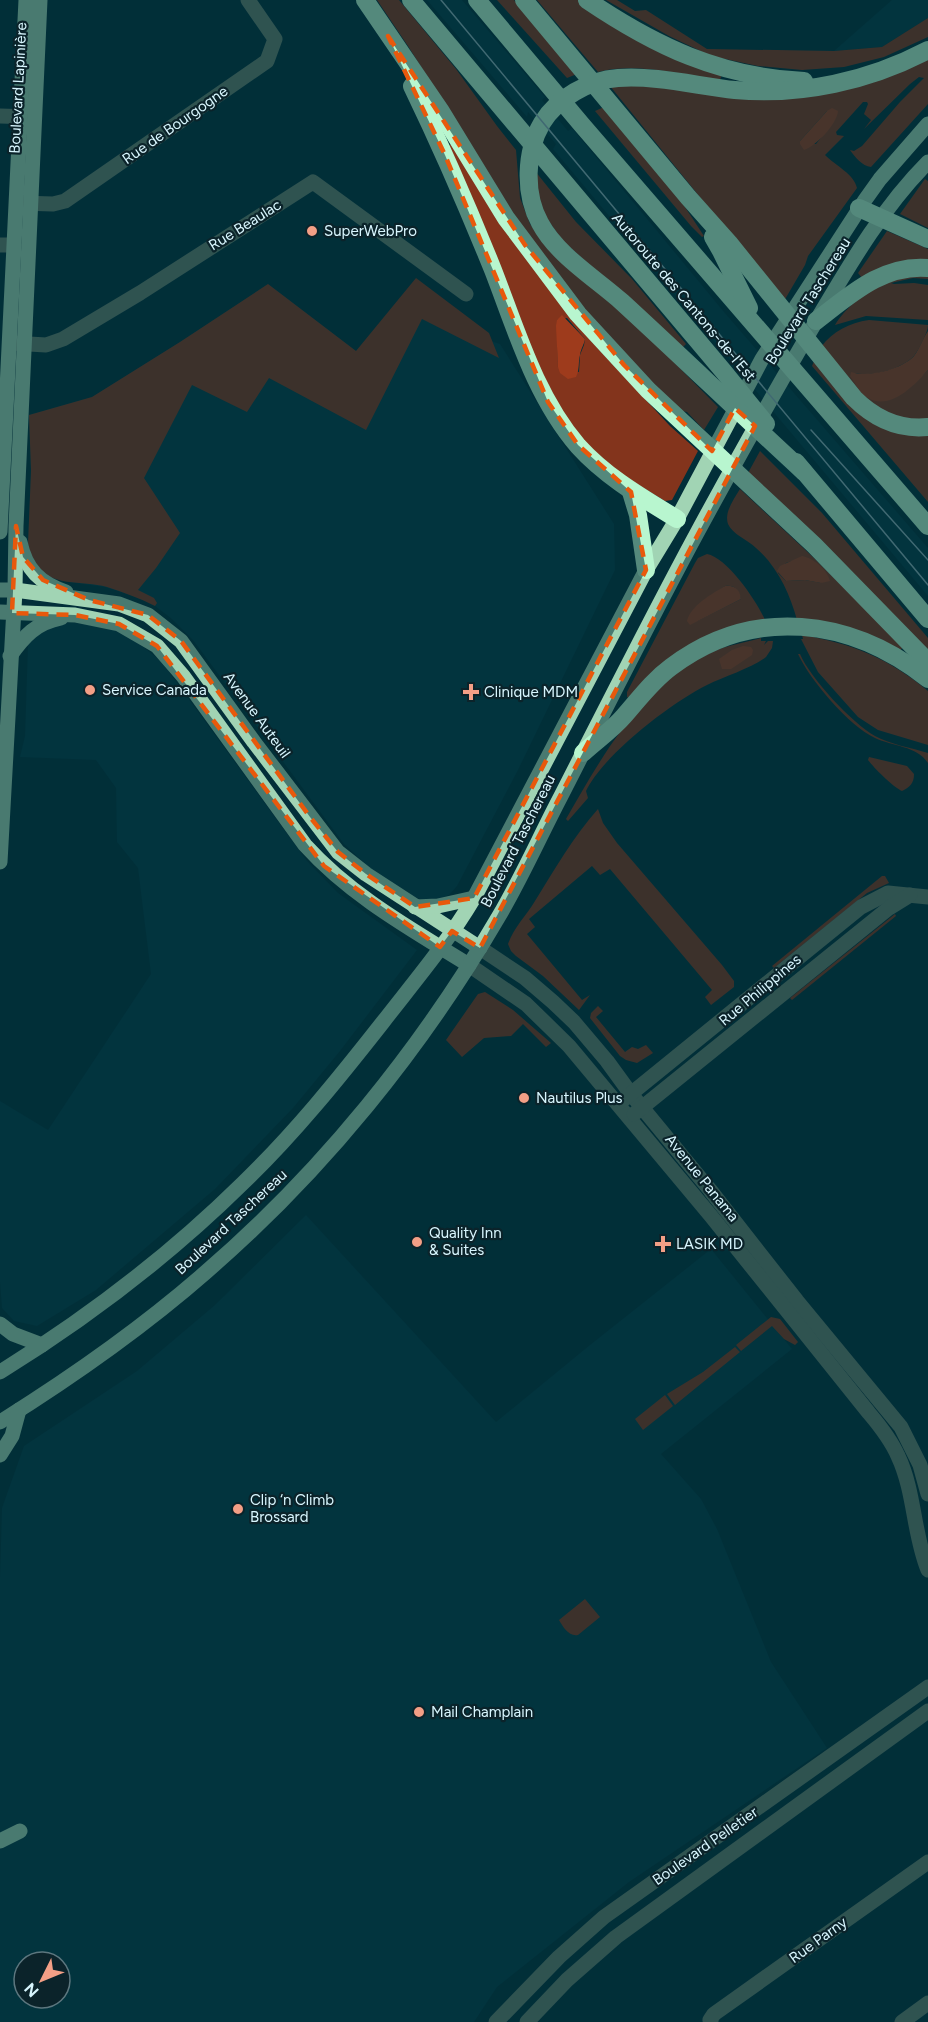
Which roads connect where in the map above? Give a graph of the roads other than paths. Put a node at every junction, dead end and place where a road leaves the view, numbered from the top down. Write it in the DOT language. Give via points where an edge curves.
graph roads {
  1 [pos="26,0"];
  2 [pos="40,0"];
  3 [pos="248,0"];
  4 [pos="365,0"];
  5 [pos="411,0"];
  6 [pos="477,0"];
  7 [pos="524,0"];
  8 [pos="587,0"];
  9 [pos="388,36"];
  10 [pos="928,50"];
  11 [pos="853,78"];
  12 [pos="0,116"];
  13 [pos="27,117"];
  14 [pos="928,124"];
  15 [pos="928,162"];
  16 [pos="688,197"];
  17 [pos="23,203"];
  18 [pos="859,208"];
  19 [pos="882,218"];
  20 [pos="928,239"];
  21 [pos="7,245"];
  22 [pos="928,268"];
  23 [pos="466,294"];
  24 [pos="816,321"];
  25 [pos="759,330"];
  26 [pos="17,343"];
  27 [pos="4,376"];
  28 [pos="725,387"];
  29 [pos="928,426"];
  30 [pos="1,492"];
  31 [pos="631,492"];
  32 [pos="677,519"];
  33 [pos="16,526"];
  34 [pos="928,526"];
  35 [pos="0,532"];
  36 [pos="698,532"];
  37 [pos="646,570"];
  38 [pos="7,590"];
  39 [pos="89,600"];
  40 [pos="6,613"];
  41 [pos="75,615"];
  42 [pos="928,619"];
  43 [pos="10,656"];
  44 [pos="928,662"];
  45 [pos="928,679"];
  46 [pos="583,753"];
  47 [pos="0,862"];
  48 [pos="910,895"];
  49 [pos="928,897"];
  50 [pos="474,898"];
  51 [pos="415,907"];
  52 [pos="452,931"];
  53 [pos="440,947"];
  54 [pos="480,948"];
  55 [pos="469,965"];
  56 [pos="630,1094"];
  57 [pos="618,1104"];
  58 [pos="642,1108"];
  59 [pos="629,1118"];
  60 [pos="0,1324"];
  61 [pos="42,1345"];
  62 [pos="0,1372"];
  63 [pos="19,1410"];
  64 [pos="0,1422"];
  65 [pos="0,1455"];
  66 [pos="928,1494"];
  67 [pos="928,1570"];
  68 [pos="928,1687"];
  69 [pos="928,1711"];
  70 [pos="20,1831"];
  71 [pos="0,1841"];
  72 [pos="928,1862"];
  73 [pos="520,1995"];
  74 [pos="928,2004"];
  75 [pos="536,2018"];
  76 [pos="711,2021"];
  77 [pos="496,2022"];
  78 [pos="902,2022"];
  1 -- 13 [label="main road, Boulevard Lapinière"];
  2 -- 13 [label="main road, Boulevard Lapinière"];
  3 -- 17 [label="street, Rue de Bourgogne" via="275,39 267,61 65,201"];
  4 -- 9 [label="highway"];
  5 -- 28 [label="highway, Autoroute des Cantons-de-l'Est" via="551,167"];
  6 -- 25 [label="highway"];
  7 -- 16 [label="highway"];
  8 -- 11 [label="highway" via="669,47 724,69 789,80"];
  9 -- 31 [label="highway" via="445,155 548,402 583,450"];
  9 -- 44 [label="highway" via="440,110 506,218 558,289 618,359 849,579"];
  10 -- 11 [label="highway"];
  11 -- 28 [label="highway" via="804,90 772,92 614,78 571,95 551,111 538,130 529,186 534,210 544,230 560,249"];
  12 -- 13 [label="street"];
  13 -- 17 [label="main road, Boulevard Lapinière"];
  14 -- 18 [label="main road, Boulevard Taschereau"];
  15 -- 19 [label="main road, Boulevard Taschereau"];
  16 -- 25 [label="highway" via="721,251"];
  16 -- 29 [label="highway" via="854,398 873,414 905,427"];
  17 -- 21 [label="main road, Boulevard Lapinière"];
  17 -- 26 [label="main road, Boulevard Lapinière"];
  18 -- 19 [label="highway"];
  18 -- 32 [label="main road, Boulevard Taschereau" via="762,359"];
  19 -- 20 [label="highway"];
  19 -- 24 [label="main road, Boulevard Taschereau"];
  21 -- 26 [label="main road, Boulevard Lapinière"];
  22 -- 24 [label="highway" via="904,268 882,275"];
  23 -- 26 [label="street, Rue Beaulac" via="313,182 63,339 50,344"];
  24 -- 36 [label="main road, Boulevard Taschereau"];
  25 -- 34 [label="highway"];
  26 -- 27 [label="main road, Boulevard Lapinière"];
  26 -- 33 [label="main road, Boulevard Lapinière"];
  27 -- 30 [label="main road, Boulevard Lapinière"];
  28 -- 42 [label="highway" via="804,472"];
  30 -- 35 [label="main road, Boulevard Lapinière"];
  31 -- 32 [label="highway"];
  31 -- 37 [label="highway"];
  32 -- 36 [label="main road"];
  32 -- 37 [label="main road, Boulevard Taschereau"];
  33 -- 38 [label="main road, Boulevard Lapinière"];
  33 -- 39 [label="main road" via="23,557 34,573 57,588"];
  36 -- 46 [label="main road, Boulevard Taschereau"];
  37 -- 50 [label="main road, Boulevard Taschereau"];
  38 -- 39 [label="main road, Avenue Auteuil"];
  38 -- 40 [label="main road, Boulevard Lapinière"];
  39 -- 51 [label="main road, Avenue Auteuil" via="119,604 148,615 181,641 338,852"];
  40 -- 41 [label="main road"];
  40 -- 43 [label="main road, Boulevard Lapinière"];
  41 -- 43 [label="main road" via="52,619 35,628"];
  41 -- 53 [label="main road" via="119,624 157,646 324,866 372,904"];
  43 -- 47 [label="main road, Boulevard Lapinière"];
  45 -- 46 [label="highway" via="896,656 837,632 799,626 763,629 724,638 678,661"];
  46 -- 54 [label="main road, Boulevard Taschereau" via="534,853"];
  48 -- 49 [label="street, Rue Philippines"];
  48 -- 56 [label="street, Rue Philippines" via="888,893 861,907"];
  48 -- 58 [label="street, Rue Philippines"];
  50 -- 51 [label="main road"];
  50 -- 52 [label="main road, Boulevard Taschereau"];
  51 -- 52 [label="main road, Avenue Auteuil"];
  52 -- 53 [label="main road, Boulevard Taschereau"];
  52 -- 54 [label="main road, Avenue Panama"];
  53 -- 55 [label="main road, Avenue Panama"];
  53 -- 61 [label="main road, Boulevard Taschereau" via="314,1107 244,1183 137,1276"];
  54 -- 55 [label="main road, Boulevard Taschereau"];
  54 -- 56 [label="street, Avenue Panama" via="525,978 562,1011 607,1061"];
  55 -- 57 [label="street, Avenue Panama" via="535,1012"];
  55 -- 63 [label="main road, Boulevard Taschereau" via="353,1122 256,1227 147,1321"];
  56 -- 57 [label="street, Rue Philippines"];
  56 -- 58 [label="street, Avenue Panama"];
  57 -- 59 [label="street, Avenue Panama"];
  58 -- 59 [label="street, Rue Philippines"];
  58 -- 66 [label="street, Avenue Panama" via="901,1427 920,1466"];
  59 -- 67 [label="street, Avenue Panama" via="893,1444 904,1472"];
  60 -- 61 [label="main road"];
  61 -- 62 [label="main road, Boulevard Taschereau"];
  63 -- 64 [label="main road, Boulevard Taschereau"];
  63 -- 65 [label="main road" via="12,1436"];
  68 -- 73 [label="street, Boulevard Pelletier" via="604,1917"];
  69 -- 75 [label="street, Boulevard Pelletier" via="616,1937 567,1980"];
  70 -- 71 [label="main road"];
  72 -- 76 [label="street, Rue Parny" via="714,2014"];
  73 -- 75 [label="street"];
  73 -- 77 [label="street, Boulevard Pelletier"];
  74 -- 78 [label="street"];
}
